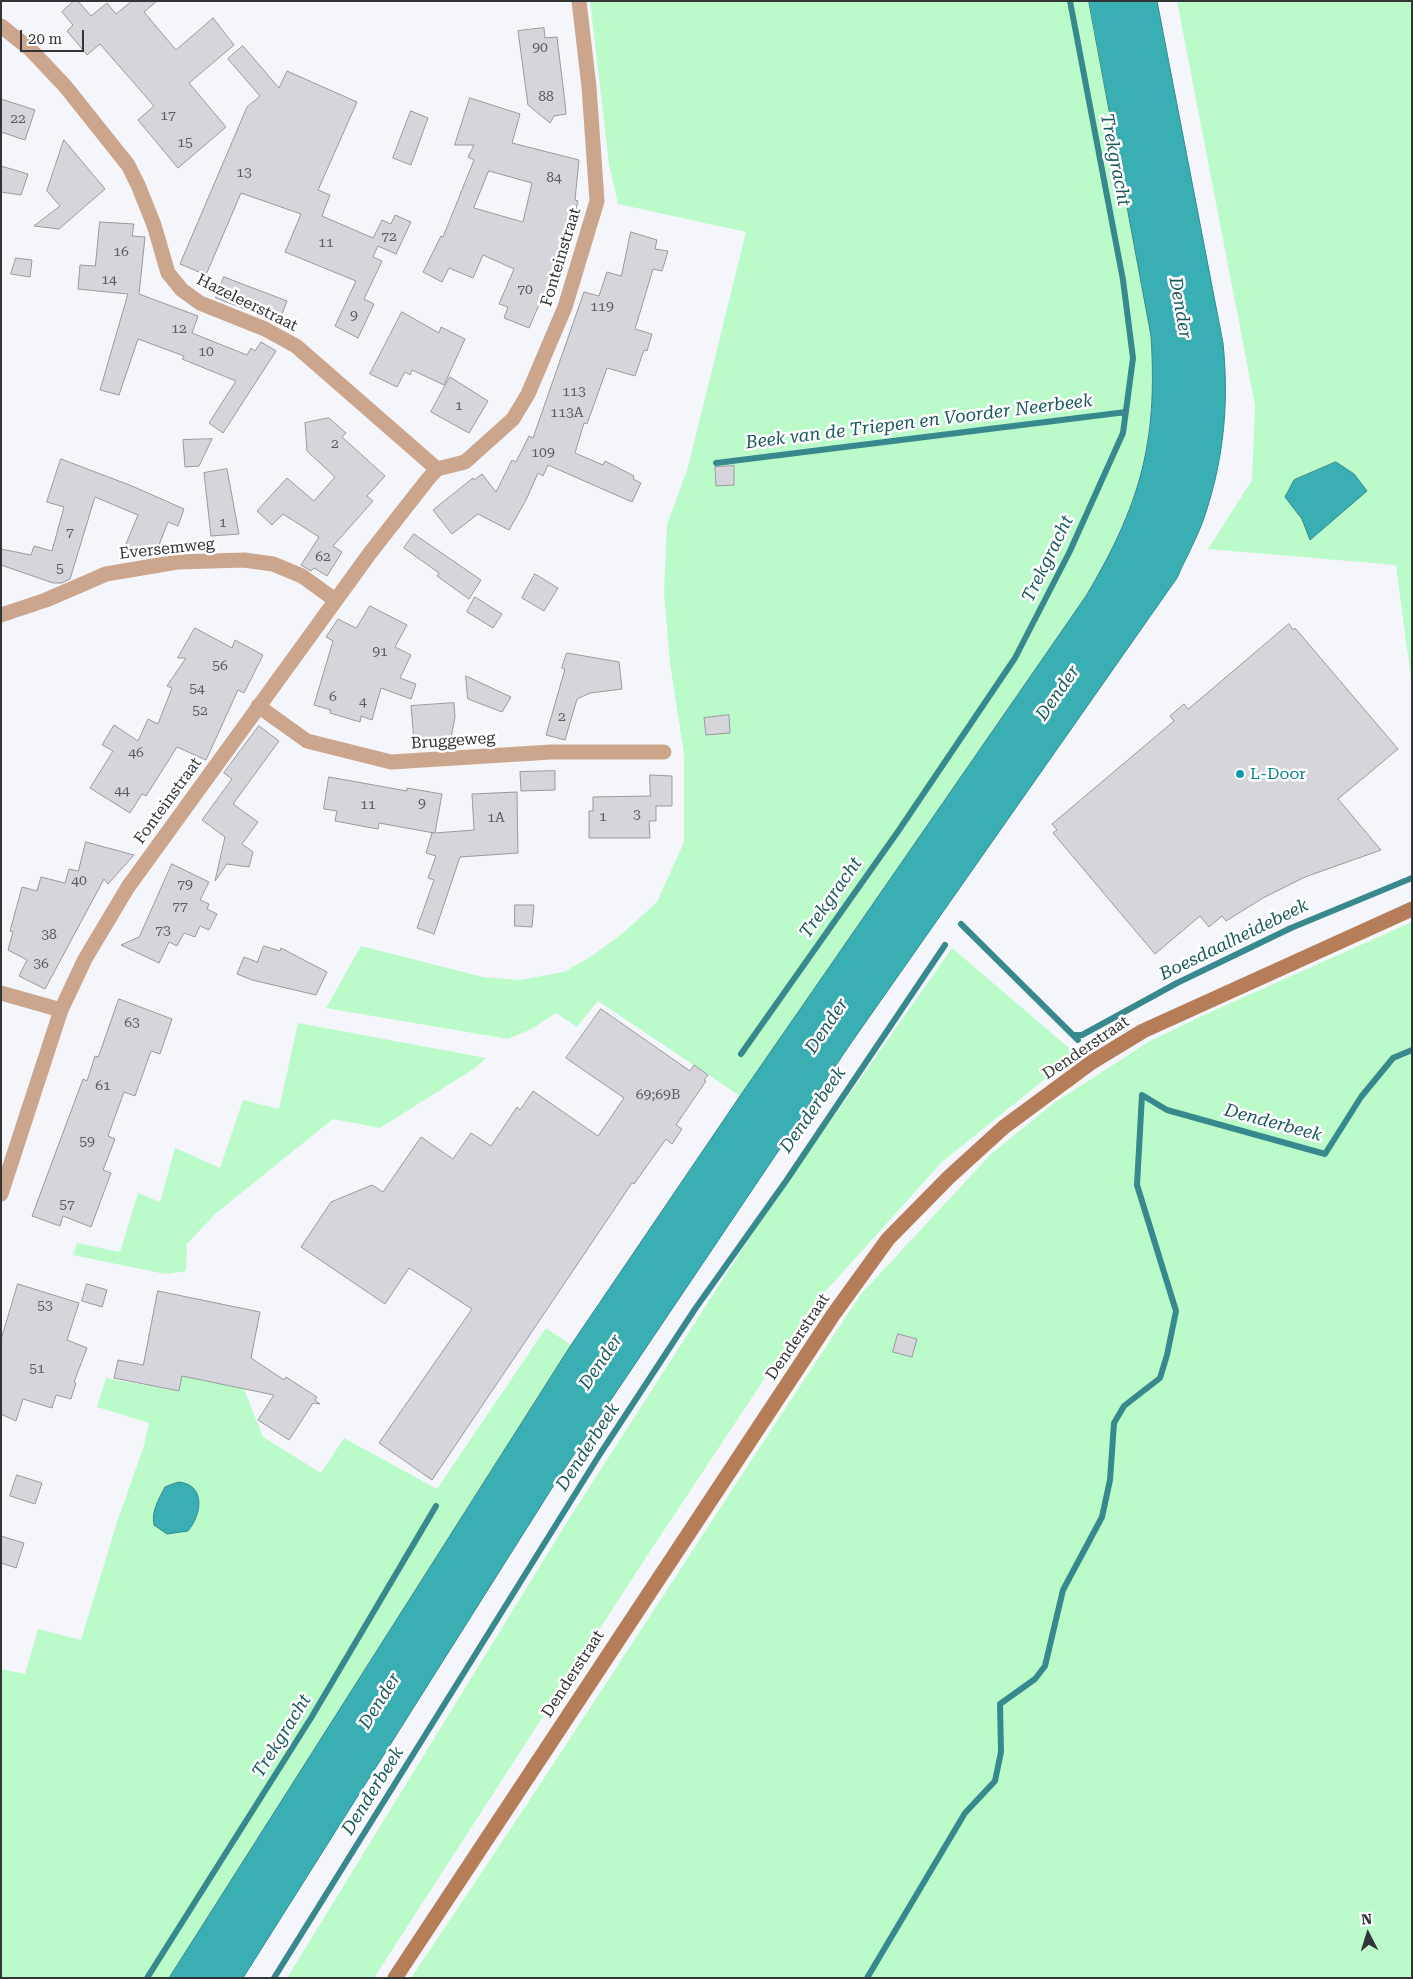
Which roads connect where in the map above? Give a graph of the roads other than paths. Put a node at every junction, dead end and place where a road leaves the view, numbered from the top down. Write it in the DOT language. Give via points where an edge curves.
graph roads {
  1 [pos="579,1"];
  2 [pos="1,26"];
  3 [pos="433,466"];
  4 [pos="335,600"];
  5 [pos="1,615"];
  6 [pos="258,706"];
  7 [pos="664,752"];
  8 [pos="1412,909"];
  9 [pos="1,993"];
  10 [pos="61,1010"];
  11 [pos="1,1194"];
  12 [pos="395,1978"];
  1 -- 3 [label="street, Fonteinstraat" via="597,201 565,307 528,394 513,419 465,462"];
  2 -- 3 [label="street, Hazeleerstraat" via="30,49 65,86 128,165 154,225 168,273 182,290 200,303 265,329 296,346"];
  3 -- 4 [label="street, Fonteinstraat"];
  4 -- 5 [label="street, Eversemweg" via="302,576 273,564 244,560 177,562 106,574"];
  4 -- 6 [label="street, Fonteinstraat"];
  6 -- 7 [label="street, Bruggeweg" via="307,741 391,762 551,752"];
  6 -- 10 [label="street, Fonteinstraat" via="128,887 85,959"];
  8 -- 12 [label="street, Denderstraat" via="1143,1031 1092,1062 1004,1127 888,1239 816,1340"];
  9 -- 10 [label="street"];
  10 -- 11 [label="street, Fonteinstraat"];
}
